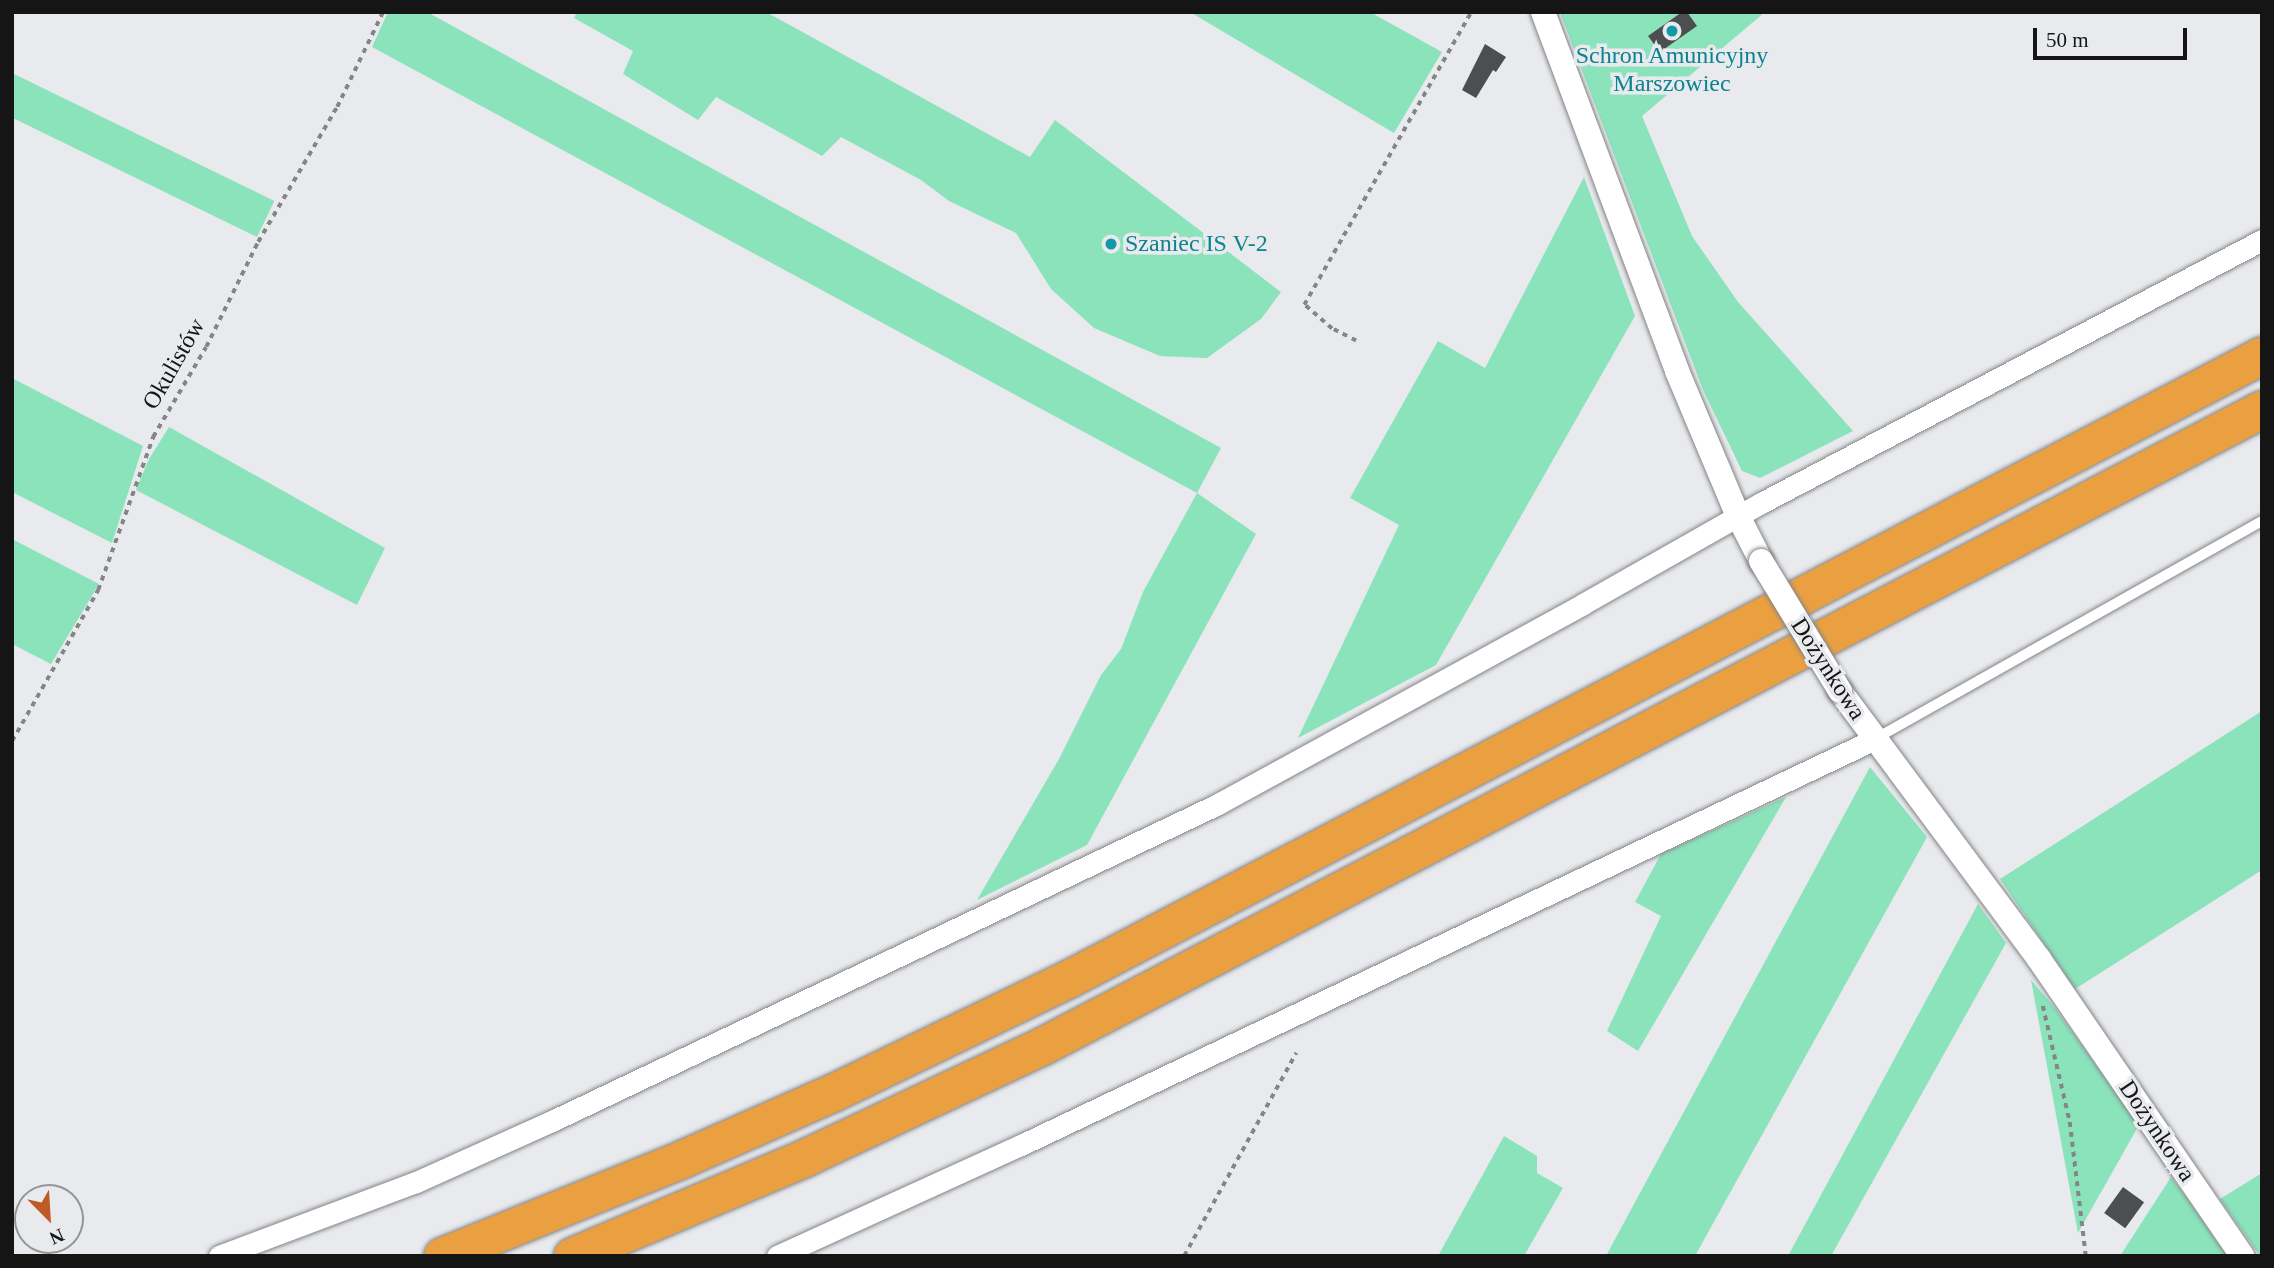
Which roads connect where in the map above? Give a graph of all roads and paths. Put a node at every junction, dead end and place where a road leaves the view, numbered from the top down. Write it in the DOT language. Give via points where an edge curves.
graph roads {
  1 [pos="383,12"];
  2 [pos="1471,12"];
  3 [pos="1543,12"];
  4 [pos="2262,240"];
  5 [pos="1356,341"];
  6 [pos="2262,355"];
  7 [pos="2262,409"];
  8 [pos="1738,516"];
  9 [pos="2262,521"];
  10 [pos="1875,739"];
  11 [pos="12,741"];
  12 [pos="2043,999"];
  13 [pos="1296,1053"];
  14 [pos="219,1256"];
  15 [pos="442,1256"];
  16 [pos="572,1256"];
  17 [pos="777,1256"];
  18 [pos="1184,1256"];
  19 [pos="2086,1256"];
  20 [pos="2242,1256"];
  1 -- 11 [label="path, Okulistów" via="337,107 153,437 99,590"];
  2 -- 5 [label="path" via="1304,305 1332,329"];
  3 -- 8 [label="street, Dożynkowa" via="1677,371"];
  4 -- 8 [label="street"];
  6 -- 15 [label="highway" via="1070,978 834,1092"];
  7 -- 16 [label="highway" via="1042,1046 804,1158"];
  8 -- 10 [label="street, Dożynkowa, bridge" via="1840,691"];
  8 -- 14 [label="street" via="1219,804 416,1182"];
  9 -- 10 [label="lane"];
  10 -- 17 [label="street" via="1021,1145"];
  10 -- 20 [label="street, Dożynkowa" via="2039,959"];
  12 -- 19 [label="path" via="2070,1122"];
  13 -- 18 [label="path"];
}
